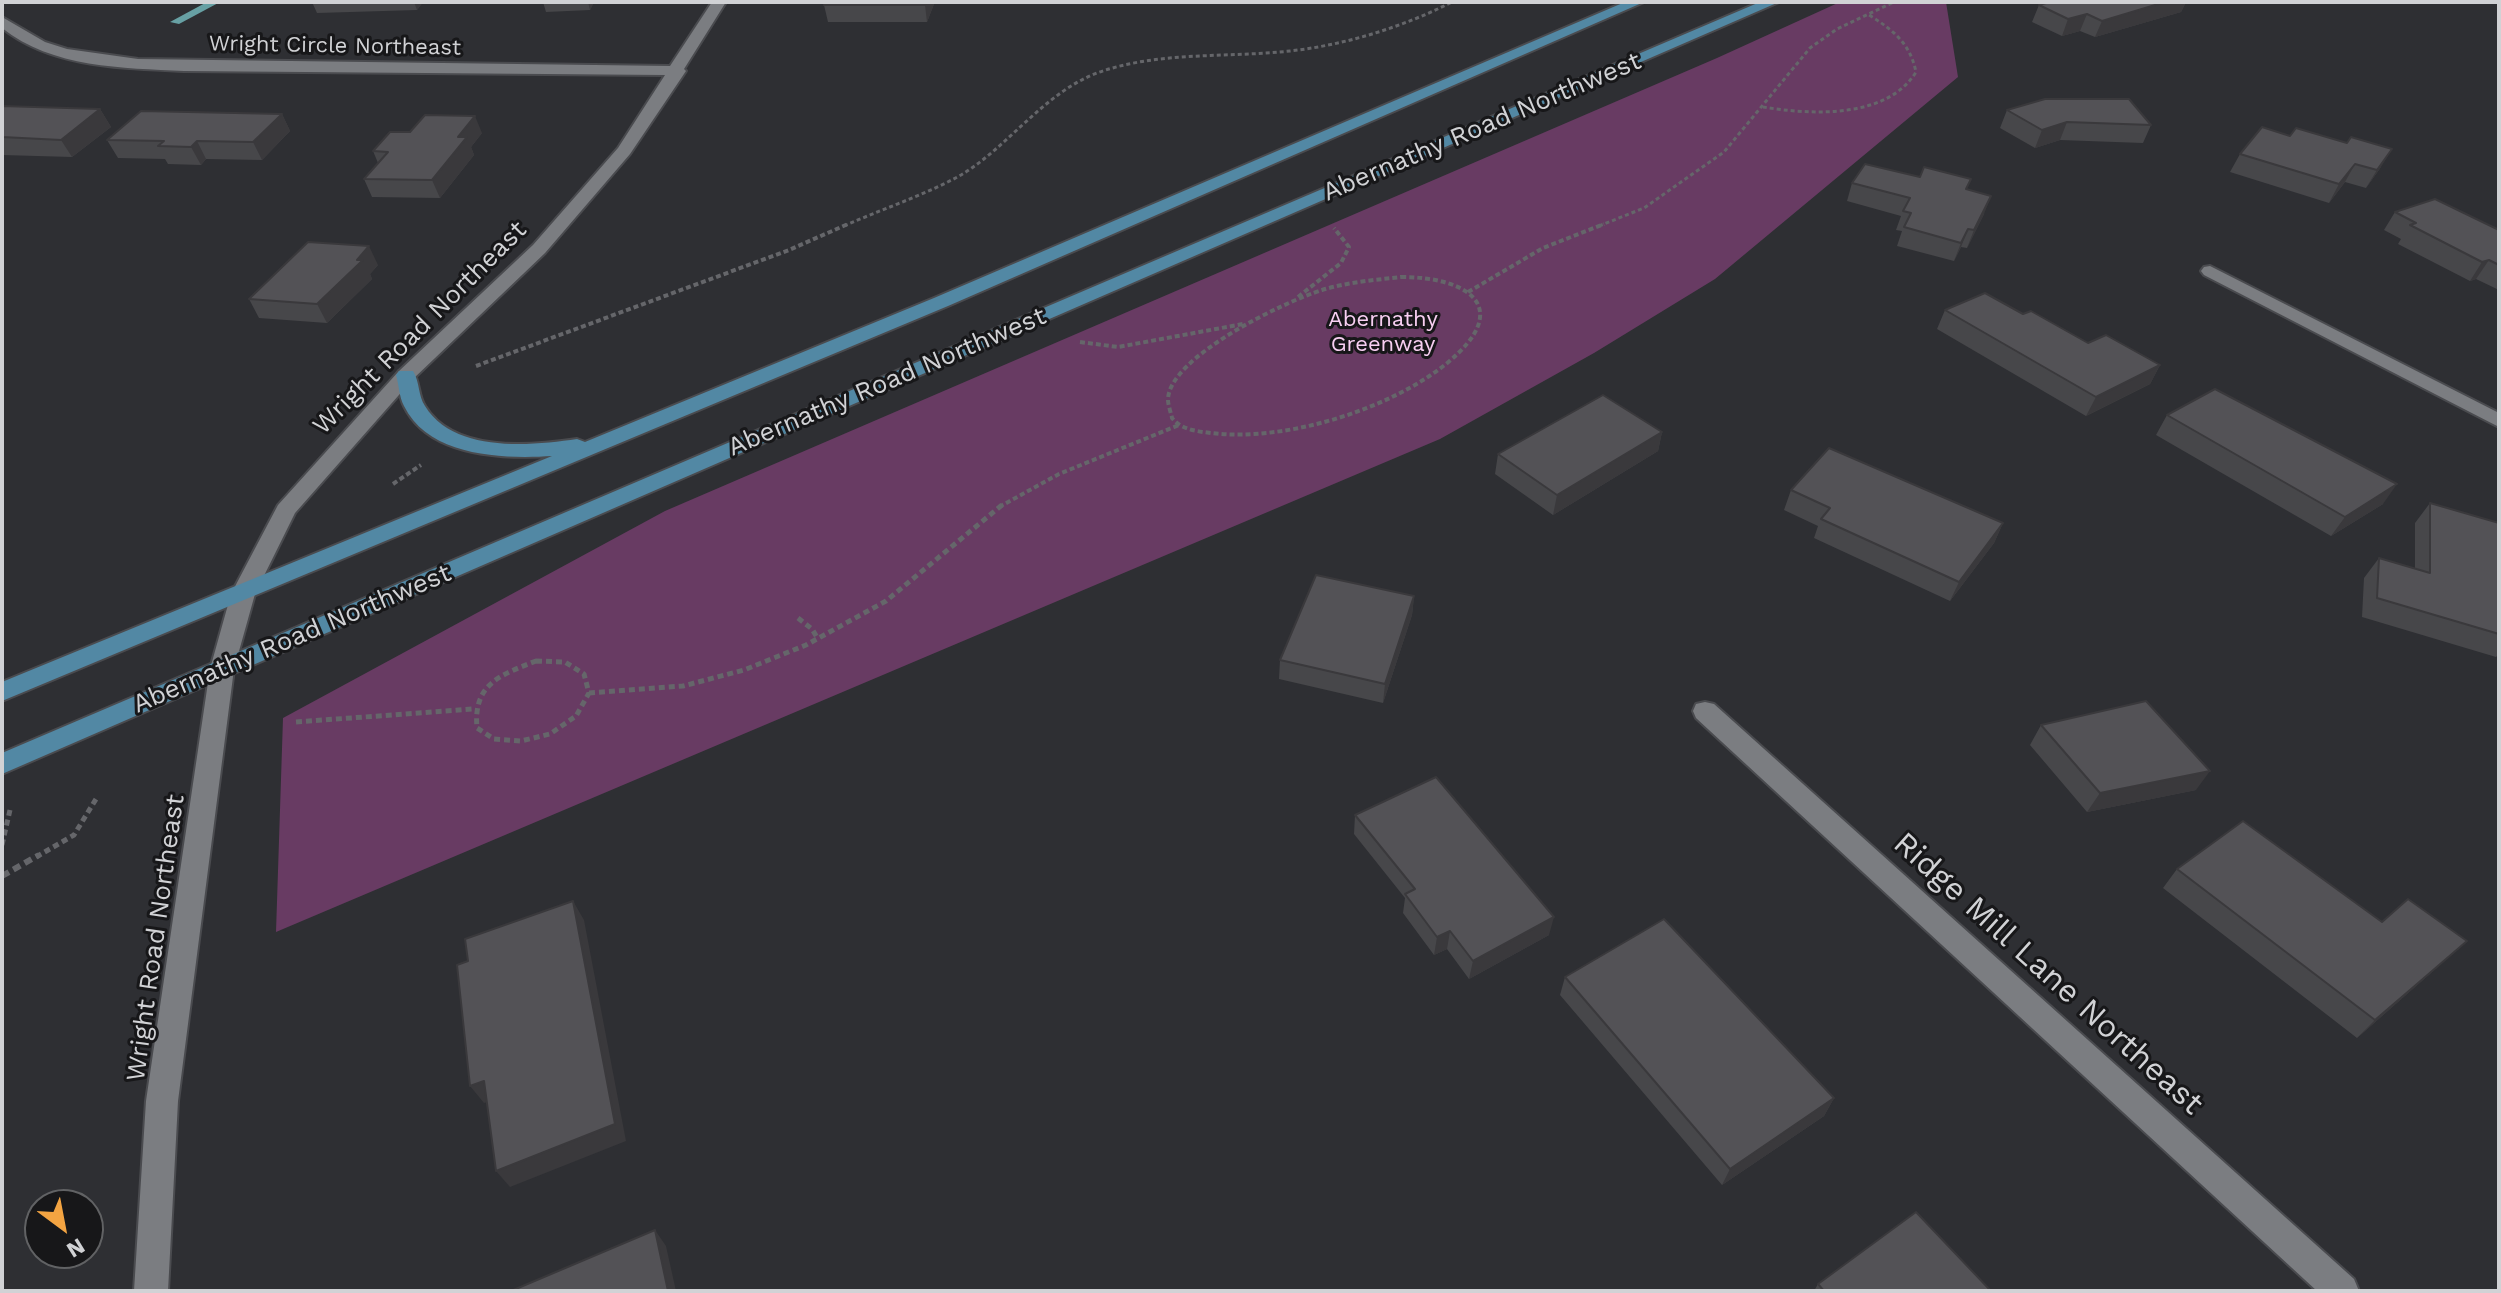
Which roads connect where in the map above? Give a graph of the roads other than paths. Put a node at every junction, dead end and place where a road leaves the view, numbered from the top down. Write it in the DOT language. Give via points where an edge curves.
graph roads {
  1 [pos="719,2"];
  2 [pos="1637,2"];
  3 [pos="1772,2"];
  4 [pos="2,21"];
  5 [pos="678,71"];
  6 [pos="2210,271"];
  7 [pos="406,375"];
  8 [pos="2499,421"];
  9 [pos="611,441"];
  10 [pos="243,594"];
  11 [pos="222,669"];
  12 [pos="2,692"];
  13 [pos="1705,711"];
  14 [pos="2,764"];
  15 [pos="151,1291"];
  16 [pos="2342,1291"];
  1 -- 5 [label="street, Wright Road Northeast"];
  2 -- 9 [label="main road, Abernathy Road Northwest"];
  3 -- 11 [label="main road, Abernathy Road Northwest"];
  4 -- 5 [label="street, Wright Circle Northeast" via="32,41 119,63"];
  5 -- 7 [label="street, Wright Road Northeast" via="586,198"];
  6 -- 8 [label="street"];
  7 -- 9 [label="main road" via="414,405 425,419 466,442 527,452"];
  7 -- 10 [label="street, Wright Road Northeast" via="286,510"];
  9 -- 10 [label="main road, Abernathy Road Northwest"];
  10 -- 11 [label="street, Wright Road Northeast"];
  10 -- 12 [label="main road, Abernathy Road Northwest"];
  11 -- 14 [label="main road, Abernathy Road Northwest"];
  11 -- 15 [label="street, Wright Road Northeast" via="162,1101"];
  13 -- 16 [label="street, Ridge Mill Lane Northeast"];
}
